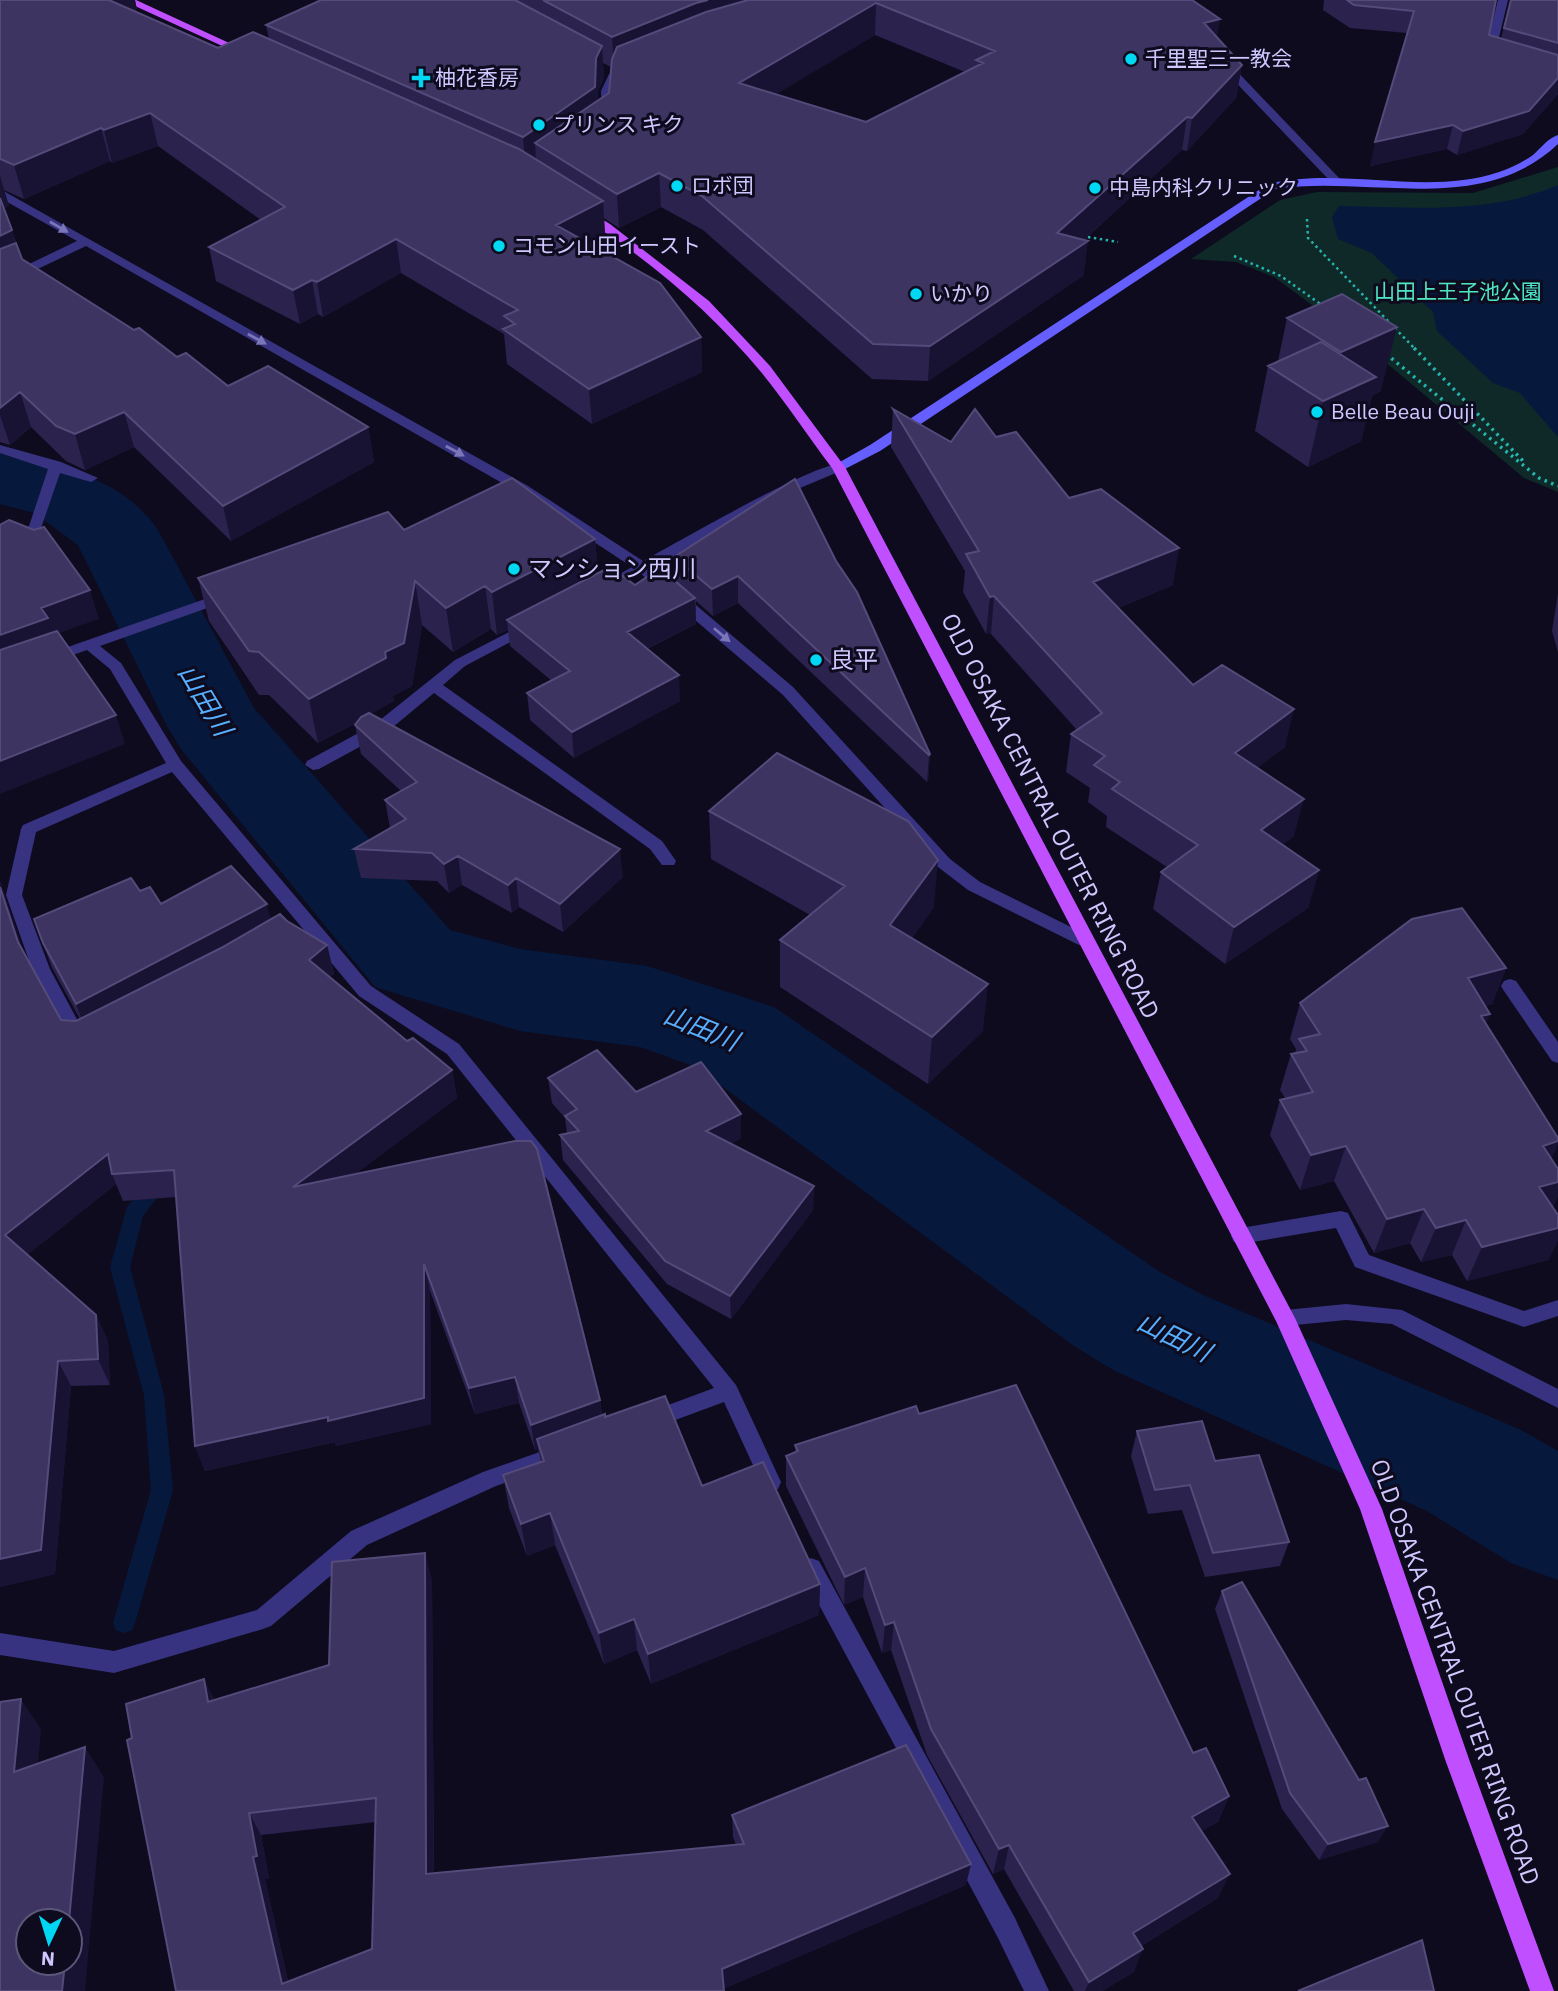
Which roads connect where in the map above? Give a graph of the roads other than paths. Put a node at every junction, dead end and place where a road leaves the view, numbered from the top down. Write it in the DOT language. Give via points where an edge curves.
graph roads {
  1 [pos="127,0"];
  2 [pos="1503,0"];
  3 [pos="1500,58"];
  4 [pos="264,61"];
  5 [pos="638,66"];
  6 [pos="1226,66"];
  7 [pos="601,70"];
  8 [pos="613,76"];
  9 [pos="595,130"];
  10 [pos="1558,138"];
  11 [pos="1337,182"];
  12 [pos="0,193"];
  13 [pos="572,206"];
  14 [pos="85,242"];
  15 [pos="0,283"];
  16 [pos="0,449"];
  17 [pos="56,465"];
  18 [pos="838,467"];
  19 [pos="91,478"];
  20 [pos="0,553"];
  21 [pos="643,568"];
  22 [pos="242,591"];
  23 [pos="594,593"];
  24 [pos="545,619"];
  25 [pos="90,645"];
  26 [pos="39,662"];
  27 [pos="433,685"];
  28 [pos="175,765"];
  29 [pos="313,765"];
  30 [pos="668,861"];
  31 [pos="7,898"];
  32 [pos="1085,941"];
  33 [pos="1510,986"];
  34 [pos="92,1036"];
  35 [pos="1558,1056"];
  36 [pos="1241,1236"];
  37 [pos="1558,1308"];
  38 [pos="1284,1318"];
  39 [pos="729,1391"];
  40 [pos="1558,1399"];
  41 [pos="628,1428"];
  42 [pos="578,1447"];
  43 [pos="780,1501"];
  44 [pos="803,1550"];
  45 [pos="0,1644"];
  46 [pos="1037,1991"];
  47 [pos="1542,1991"];
  1 -- 4 [label="main road"];
  2 -- 3 [label="street" via="1489,55"];
  5 -- 8 [label="street"];
  6 -- 11 [label="street"];
  7 -- 8 [label="street"];
  8 -- 9 [label="street" via="606,91 606,122"];
  10 -- 11 [label="street" via="1525,166 1498,176 1456,183"];
  11 -- 18 [label="street" via="1272,186 875,448"];
  12 -- 14 [label="street, one-way"];
  13 -- 18 [label="main road, OLD OSAKA CENTRAL OUTER RING ROAD" via="705,304 765,369"];
  14 -- 15 [label="street"];
  14 -- 21 [label="street, one-way"];
  16 -- 17 [label="street"];
  17 -- 19 [label="street"];
  17 -- 20 [label="street" via="35,528"];
  18 -- 21 [label="street"];
  18 -- 32 [label="main road, OLD OSAKA CENTRAL OUTER RING ROAD"];
  21 -- 23 [label="street"];
  21 -- 32 [label="street, one-way" via="788,691 944,863 974,886"];
  22 -- 25 [label="street"];
  24 -- 27 [label="street" via="460,663"];
  25 -- 26 [label="street"];
  25 -- 28 [label="street" via="116,666"];
  27 -- 29 [label="street" via="381,728"];
  27 -- 30 [label="street" via="656,845"];
  28 -- 31 [label="street" via="29,829"];
  28 -- 39 [label="street" via="300,924 365,991 453,1049"];
  31 -- 34 [label="street" via="80,1042"];
  32 -- 36 [label="main road, OLD OSAKA CENTRAL OUTER RING ROAD"];
  33 -- 35 [label="street"];
  36 -- 37 [label="street" via="1341,1219 1362,1261 1524,1319"];
  36 -- 38 [label="main road, OLD OSAKA CENTRAL OUTER RING ROAD"];
  38 -- 40 [label="street" via="1346,1312 1395,1316"];
  38 -- 47 [label="main road, OLD OSAKA CENTRAL OUTER RING ROAD" via="1371,1509"];
  39 -- 41 [label="street"];
  39 -- 43 [label="street"];
  42 -- 45 [label="street" via="491,1479 359,1538 263,1619 114,1662"];
  44 -- 46 [label="street" via="825,1599"];
}
